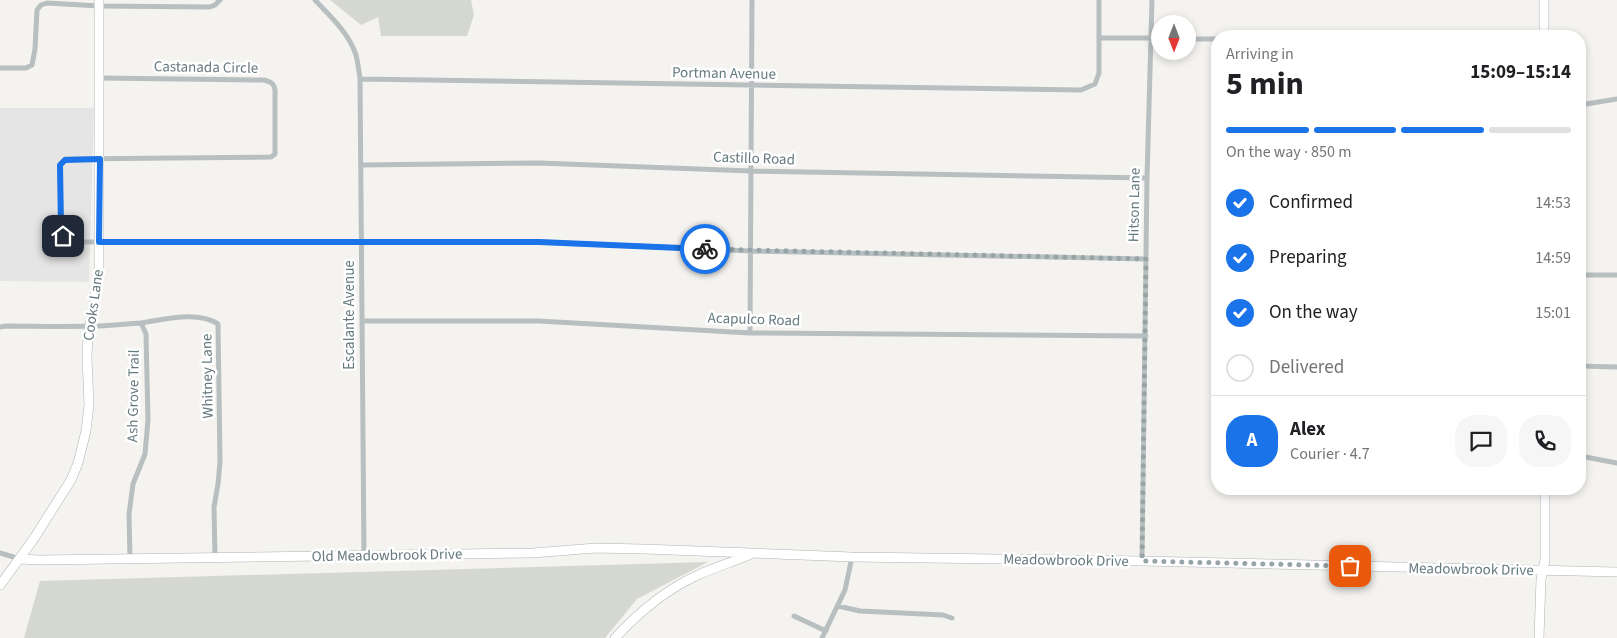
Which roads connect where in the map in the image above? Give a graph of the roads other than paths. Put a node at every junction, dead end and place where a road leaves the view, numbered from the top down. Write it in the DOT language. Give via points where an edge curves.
graph roads {
  1 [pos="220,0"];
  2 [pos="315,0"];
  3 [pos="752,0"];
  4 [pos="1099,0"];
  5 [pos="1152,0"];
  6 [pos="1544,0"];
  7 [pos="99,3"];
  8 [pos="1544,30"];
  9 [pos="1099,38"];
  10 [pos="1150,38"];
  11 [pos="1196,39"];
  12 [pos="1211,39"];
  13 [pos="0,68"];
  14 [pos="100,78"];
  15 [pos="360,79"];
  16 [pos="752,86"];
  17 [pos="1617,99"];
  18 [pos="1586,104"];
  19 [pos="100,159"];
  20 [pos="361,165"];
  21 [pos="751,171"];
  22 [pos="1147,178"];
  23 [pos="99,242"];
  24 [pos="361,242"];
  25 [pos="750,251"];
  26 [pos="1146,259"];
  27 [pos="1586,275"];
  28 [pos="1617,275"];
  29 [pos="362,321"];
  30 [pos="141,322"];
  31 [pos="90,326"];
  32 [pos="0,327"];
  33 [pos="750,333"];
  34 [pos="1146,336"];
  35 [pos="1586,366"];
  36 [pos="1617,367"];
  37 [pos="1586,457"];
  38 [pos="1617,463"];
  39 [pos="1544,495"];
  40 [pos="0,553"];
  41 [pos="754,553"];
  42 [pos="364,555"];
  43 [pos="215,557"];
  44 [pos="852,557"];
  45 [pos="20,559"];
  46 [pos="130,559"];
  47 [pos="1142,561"];
  48 [pos="1544,570"];
  49 [pos="1617,572"];
  50 [pos="0,585"];
  51 [pos="838,606"];
  52 [pos="794,616"];
  53 [pos="952,618"];
  54 [pos="826,631"];
  55 [pos="615,638"];
  56 [pos="822,638"];
  57 [pos="1539,638"];
  1 -- 7 [label="street" via="210,7"];
  2 -- 15 [label="street, Escalante Avenue" via="336,21 348,40 356,55"];
  3 -- 16 [label="street"];
  4 -- 9 [label="street"];
  5 -- 10 [label="street, Hitson Lane"];
  6 -- 8 [label="main road"];
  7 -- 13 [label="street" via="41,6 37,10 32,65"];
  7 -- 14 [label="main road, Cooks Lane"];
  9 -- 10 [label="street"];
  9 -- 16 [label="street, Portman Avenue" via="1098,79 1088,87 1072,90"];
  10 -- 22 [label="street, Hitson Lane"];
  11 -- 12 [label="street"];
  14 -- 19 [label="main road, Cooks Lane"];
  14 -- 19 [label="street, Castanada Circle" via="270,82 275,90 275,150 271,157"];
  15 -- 16 [label="street, Portman Avenue"];
  15 -- 20 [label="street, Escalante Avenue"];
  16 -- 21 [label="street"];
  17 -- 18 [label="street"];
  19 -- 23 [label="main road, Cooks Lane"];
  19 -- 23 [label="street" via="65,160 60,165 63,236 72,242"];
  20 -- 21 [label="street, Castillo Road" via="539,163"];
  20 -- 24 [label="street, Escalante Avenue"];
  21 -- 22 [label="street, Castillo Road"];
  21 -- 25 [label="street"];
  22 -- 26 [label="street, Hitson Lane"];
  23 -- 24 [label="street"];
  23 -- 31 [label="main road, Cooks Lane" via="99,276"];
  24 -- 25 [label="street" via="539,242"];
  24 -- 29 [label="street, Escalante Avenue"];
  25 -- 26 [label="street"];
  25 -- 33 [label="street"];
  26 -- 34 [label="street, Hitson Lane"];
  27 -- 28 [label="street"];
  29 -- 33 [label="street, Acapulco Road" via="539,320"];
  29 -- 42 [label="street, Escalante Avenue"];
  30 -- 31 [label="street, Whitney Lane"];
  30 -- 43 [label="street, Whitney Lane" via="180,317 204,318 218,324 220,462 214,507"];
  30 -- 46 [label="street, Ash Grove Trail" via="146,334 148,420 145,454 133,484 129,514"];
  31 -- 32 [label="street, Whitney Lane"];
  31 -- 45 [label="main road, Cooks Lane" via="86,358 89,405 78,464 61,497"];
  33 -- 34 [label="street, Acapulco Road"];
  34 -- 47 [label="street, Hitson Lane"];
  35 -- 36 [label="street"];
  37 -- 38 [label="street"];
  39 -- 48 [label="main road"];
  40 -- 45 [label="street"];
  41 -- 42 [label="main road, Old Meadowbrook Drive" via="596,548 533,553"];
  41 -- 44 [label="main road, Meadowbrook Drive"];
  41 -- 55 [label="main road" via="698,575 675,588 641,612"];
  42 -- 43 [label="main road, Old Meadowbrook Drive"];
  43 -- 46 [label="main road, Old Meadowbrook Drive"];
  44 -- 47 [label="main road, Meadowbrook Drive"];
  44 -- 51 [label="street"];
  45 -- 46 [label="main road, Old Meadowbrook Drive"];
  45 -- 50 [label="main road, Cooks Lane"];
  47 -- 48 [label="main road, Meadowbrook Drive"];
  48 -- 49 [label="main road, Meadowbrook Drive"];
  48 -- 57 [label="main road"];
  51 -- 53 [label="street" via="860,611"];
  51 -- 54 [label="street"];
  52 -- 54 [label="street"];
  54 -- 56 [label="street"];
}
